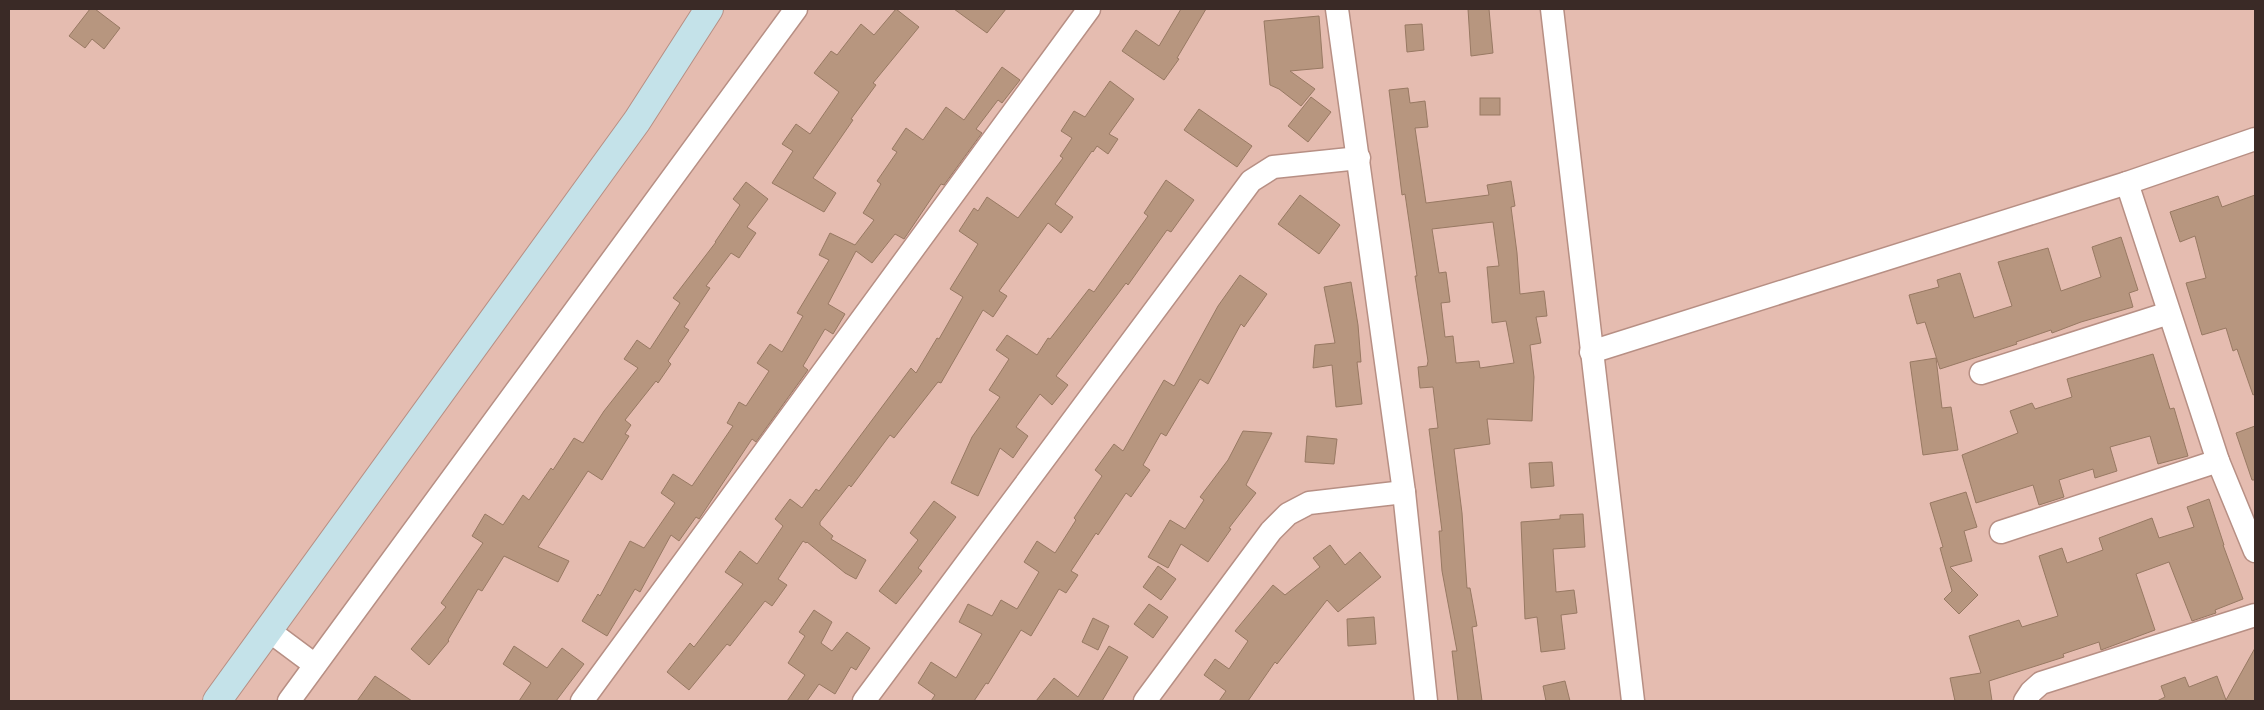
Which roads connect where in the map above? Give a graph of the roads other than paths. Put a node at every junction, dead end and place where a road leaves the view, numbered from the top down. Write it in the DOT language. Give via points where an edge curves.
graph roads {
  1 [pos="709,9"];
  2 [pos="796,9"];
  3 [pos="1089,9"];
  4 [pos="1337,9"];
  5 [pos="1552,9"];
  6 [pos="2255,139"];
  7 [pos="1359,158"];
  8 [pos="2127,182"];
  9 [pos="2169,312"];
  10 [pos="1591,352"];
  11 [pos="1981,373"];
  12 [pos="2218,461"];
  13 [pos="1404,492"];
  14 [pos="2001,532"];
  15 [pos="2255,550"];
  16 [pos="2255,615"];
  17 [pos="268,630"];
  18 [pos="315,665"];
  19 [pos="217,701"];
  20 [pos="289,701"];
  21 [pos="582,701"];
  22 [pos="864,701"];
  23 [pos="1145,701"];
  24 [pos="1426,701"];
  25 [pos="1633,701"];
  26 [pos="2025,701"];
  1 -- 17 [label="main road" via="637,121"];
  2 -- 18 [label="street"];
  3 -- 21 [label="street"];
  4 -- 7 [label="street"];
  5 -- 10 [label="street"];
  6 -- 8 [label="street"];
  7 -- 13 [label="street"];
  7 -- 22 [label="street" via="1273,168 1251,180"];
  8 -- 9 [label="street"];
  8 -- 10 [label="street"];
  9 -- 11 [label="street"];
  9 -- 12 [label="street"];
  10 -- 25 [label="street"];
  12 -- 14 [label="street"];
  12 -- 15 [label="street"];
  13 -- 23 [label="street" via="1310,503 1288,514 1271,531"];
  13 -- 24 [label="street"];
  16 -- 26 [label="street" via="2041,684"];
  17 -- 18 [label="street"];
  17 -- 19 [label="main road"];
  18 -- 20 [label="street"];
}
